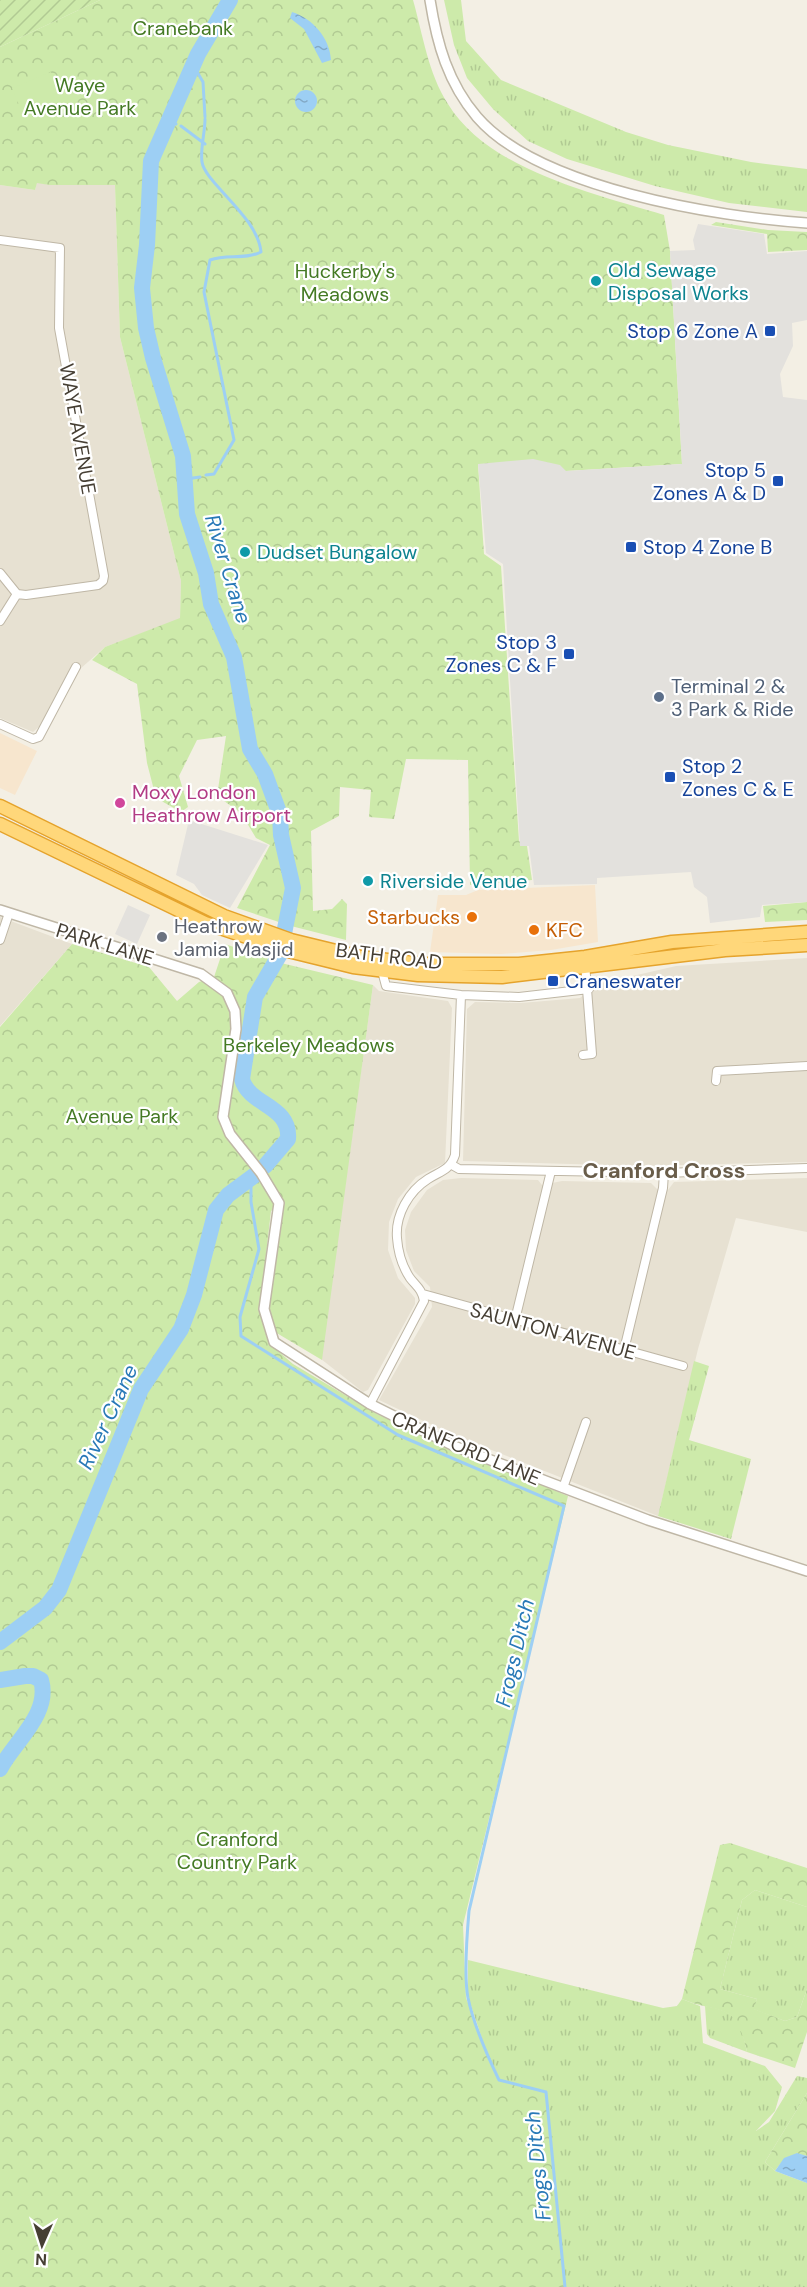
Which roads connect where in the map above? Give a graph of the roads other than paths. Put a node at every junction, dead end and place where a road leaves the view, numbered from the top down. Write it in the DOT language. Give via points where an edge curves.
graph roads {
  1 [pos="430,0"];
  2 [pos="807,224"];
  3 [pos="0,240"];
  4 [pos="0,573"];
  5 [pos="16,594"];
  6 [pos="0,621"];
  7 [pos="76,667"];
  8 [pos="0,724"];
  9 [pos="0,806"];
  10 [pos="0,825"];
  11 [pos="4,911"];
  12 [pos="807,932"];
  13 [pos="258,936"];
  14 [pos="0,940"];
  15 [pos="290,945"];
  16 [pos="807,945"];
  17 [pos="585,963"];
  18 [pos="382,971"];
  19 [pos="589,989"];
  20 [pos="461,995"];
  21 [pos="592,1054"];
  22 [pos="807,1066"];
  23 [pos="716,1081"];
  24 [pos="452,1165"];
  25 [pos="807,1168"];
  26 [pos="551,1171"];
  27 [pos="664,1173"];
  28 [pos="279,1203"];
  29 [pos="423,1294"];
  30 [pos="515,1320"];
  31 [pos="624,1350"];
  32 [pos="683,1366"];
  33 [pos="370,1404"];
  34 [pos="586,1422"];
  35 [pos="563,1488"];
  36 [pos="807,1571"];
  1 -- 2 [label="street" via="438,47 452,81 478,118 526,155 646,198 744,218"];
  3 -- 5 [label="street, WAYE AVENUE" via="60,248 59,328 104,576 98,585"];
  4 -- 5 [label="street"];
  5 -- 6 [label="street"];
  7 -- 8 [label="street" via="39,737 33,739"];
  9 -- 13 [label="highway, BATH ROAD"];
  10 -- 13 [label="highway, BATH ROAD" via="184,913"];
  11 -- 14 [label="street"];
  11 -- 28 [label="street, PARK LANE" via="201,974 227,993 235,1011 236,1029 223,1117 230,1134"];
  12 -- 17 [label="highway, BATH ROAD" via="672,942"];
  13 -- 15 [label="highway, BATH ROAD"];
  15 -- 17 [label="highway, BATH ROAD" via="423,964"];
  15 -- 18 [label="highway, BATH ROAD"];
  16 -- 17 [label="highway, BATH ROAD"];
  17 -- 18 [label="highway, BATH ROAD" via="525,976 480,978"];
  17 -- 19 [label="street"];
  18 -- 20 [label="street" via="386,986"];
  19 -- 20 [label="street" via="519,997"];
  19 -- 21 [label="street"];
  20 -- 24 [label="street"];
  22 -- 23 [label="street" via="717,1071"];
  24 -- 26 [label="street" via="459,1169"];
  24 -- 29 [label="street" via="426,1180 409,1197 397,1223 402,1264"];
  25 -- 27 [label="street"];
  26 -- 27 [label="street"];
  26 -- 30 [label="street"];
  27 -- 31 [label="street"];
  28 -- 33 [label="street, CRANFORD LANE" via="264,1309 270,1335 286,1352"];
  29 -- 30 [label="street, SAUNTON AVENUE"];
  29 -- 33 [label="street" via="419,1312"];
  30 -- 31 [label="street, SAUNTON AVENUE"];
  31 -- 32 [label="street, SAUNTON AVENUE"];
  33 -- 35 [label="street, CRANFORD LANE" via="446,1442"];
  34 -- 35 [label="street"];
  35 -- 36 [label="street, CRANFORD LANE" via="702,1539"];
}
